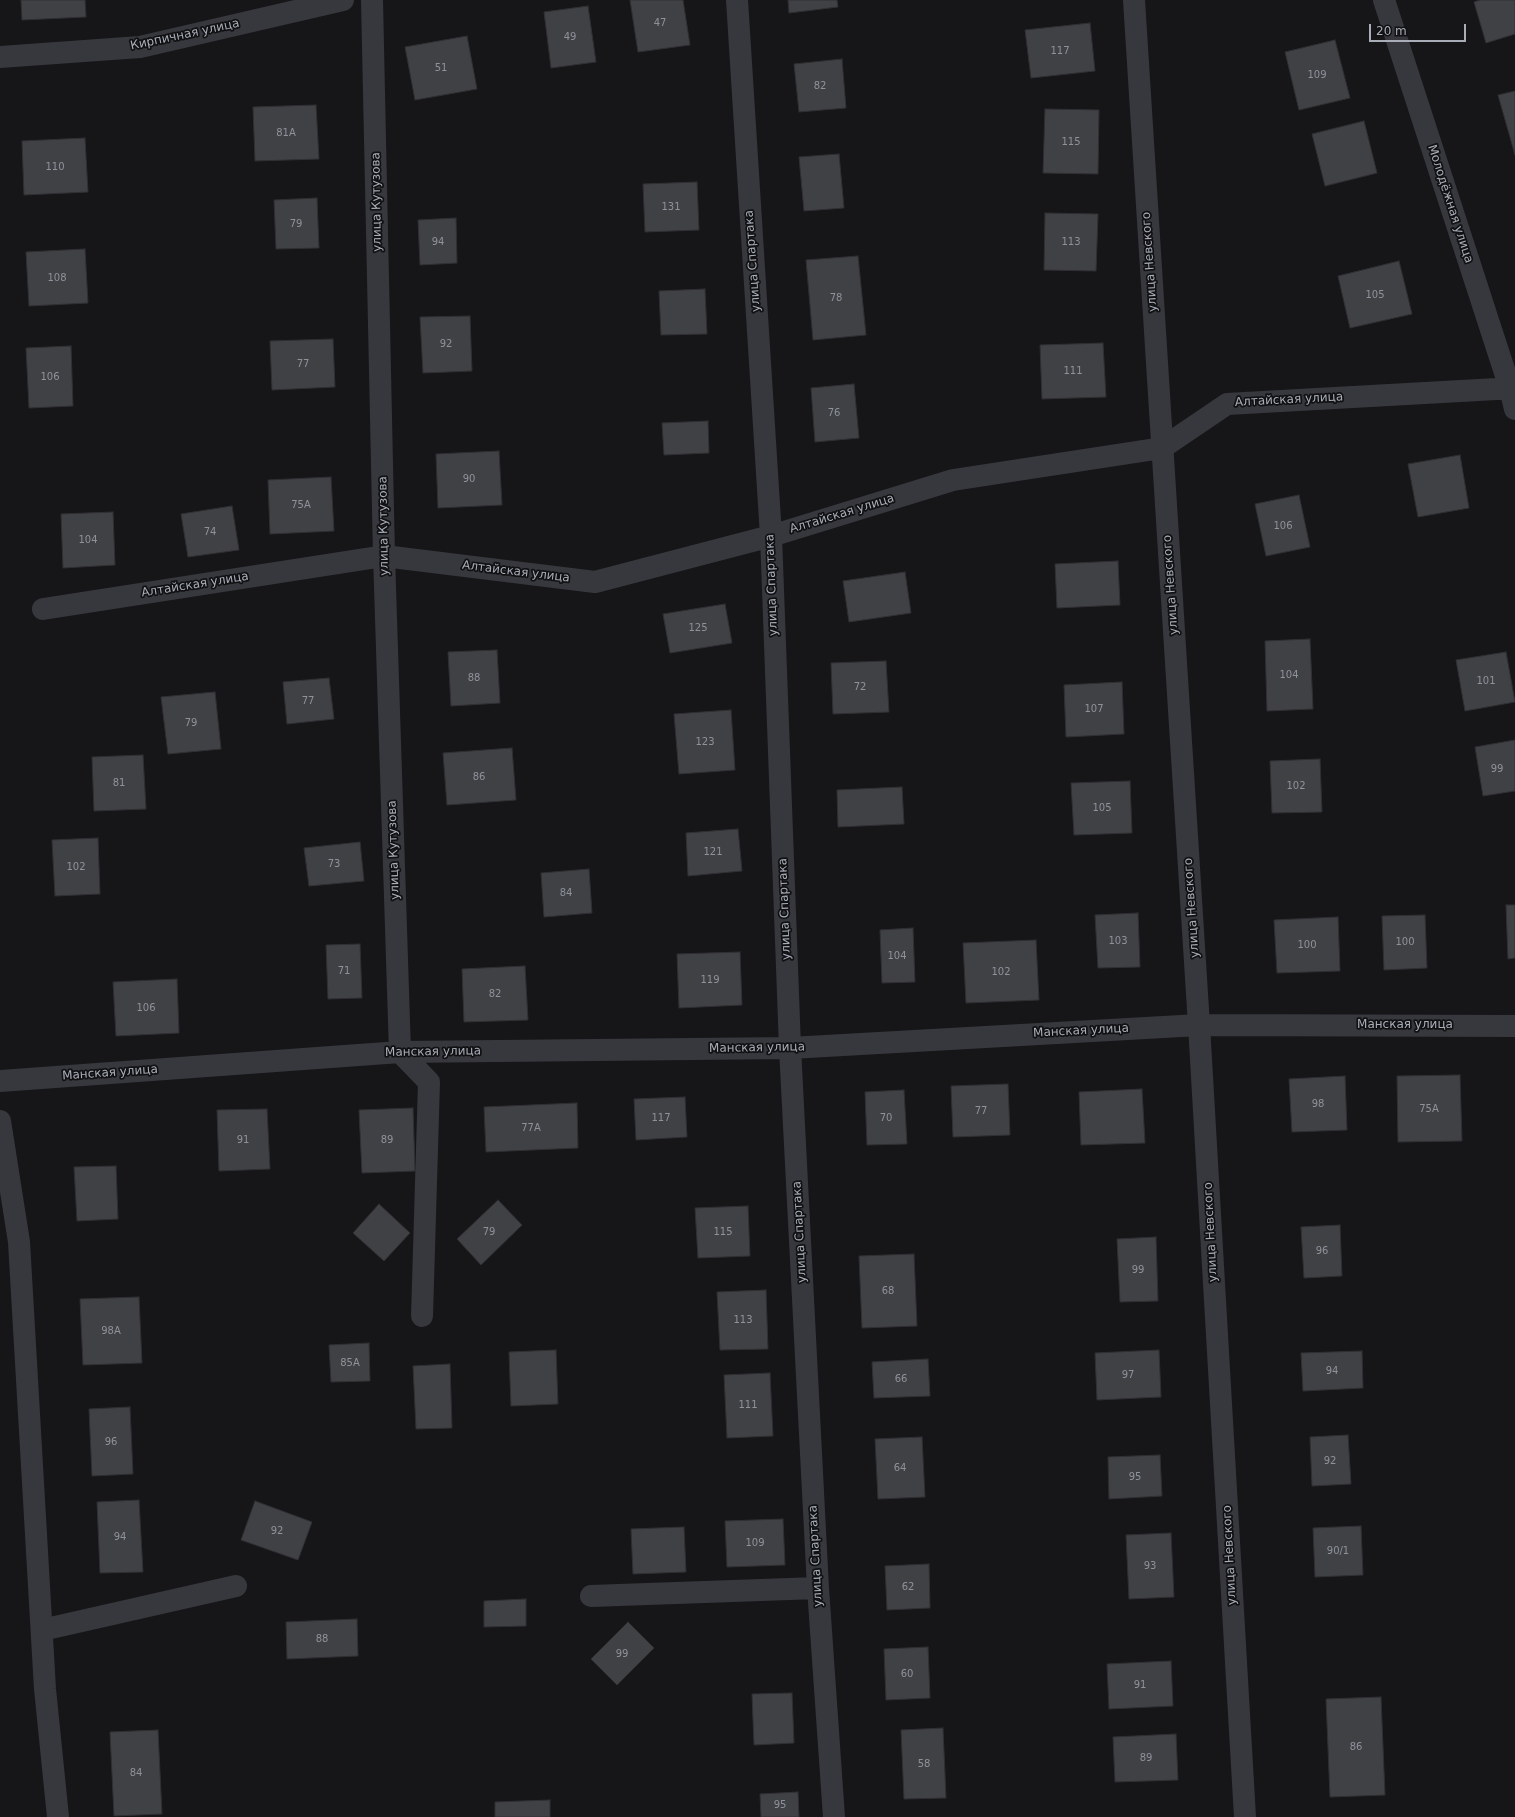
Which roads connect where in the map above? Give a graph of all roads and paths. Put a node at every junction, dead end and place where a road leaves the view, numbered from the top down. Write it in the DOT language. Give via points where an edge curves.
graph roads {
  1 [pos="343,0"];
  2 [pos="372,0"];
  3 [pos="737,0"];
  4 [pos="1134,0"];
  5 [pos="1384,0"];
  6 [pos="0,57"];
  7 [pos="1512,388"];
  8 [pos="1515,409"];
  9 [pos="1162,448"];
  10 [pos="771,536"];
  11 [pos="384,556"];
  12 [pos="43,609"];
  13 [pos="1199,1025"];
  14 [pos="1515,1026"];
  15 [pos="790,1048"];
  16 [pos="400,1052"];
  17 [pos="0,1081"];
  18 [pos="0,1121"];
  19 [pos="422,1316"];
  20 [pos="236,1586"];
  21 [pos="818,1588"];
  22 [pos="591,1596"];
  23 [pos="42,1630"];
  24 [pos="58,1817"];
  25 [pos="834,1817"];
  26 [pos="1245,1817"];
  1 -- 6 [label="street, Кирпичная улица" via="140,47"];
  2 -- 11 [label="street, улица Кутузова"];
  3 -- 10 [label="street, улица Спартака"];
  4 -- 9 [label="street, улица Невского"];
  5 -- 7 [label="street, Молодёжная улица"];
  7 -- 8 [label="street, Молодёжная улица"];
  7 -- 9 [label="street, Алтайская улица" via="1227,404"];
  9 -- 10 [label="street, Алтайская улица" via="953,480"];
  9 -- 13 [label="street, улица Невского"];
  10 -- 11 [label="street, Алтайская улица" via="595,582"];
  10 -- 15 [label="street, улица Спартака"];
  11 -- 12 [label="street, Алтайская улица"];
  11 -- 16 [label="street, улица Кутузова"];
  13 -- 14 [label="street, Манская улица"];
  13 -- 15 [label="street, Манская улица"];
  13 -- 26 [label="street, улица Невского"];
  15 -- 16 [label="street, Манская улица"];
  15 -- 21 [label="street, улица Спартака"];
  16 -- 17 [label="street, Манская улица"];
  16 -- 19 [label="street" via="429,1082"];
  18 -- 23 [label="street" via="19,1242"];
  20 -- 23 [label="street"];
  21 -- 22 [label="street"];
  21 -- 25 [label="street, улица Спартака"];
  23 -- 24 [label="street" via="45,1689"];
}
